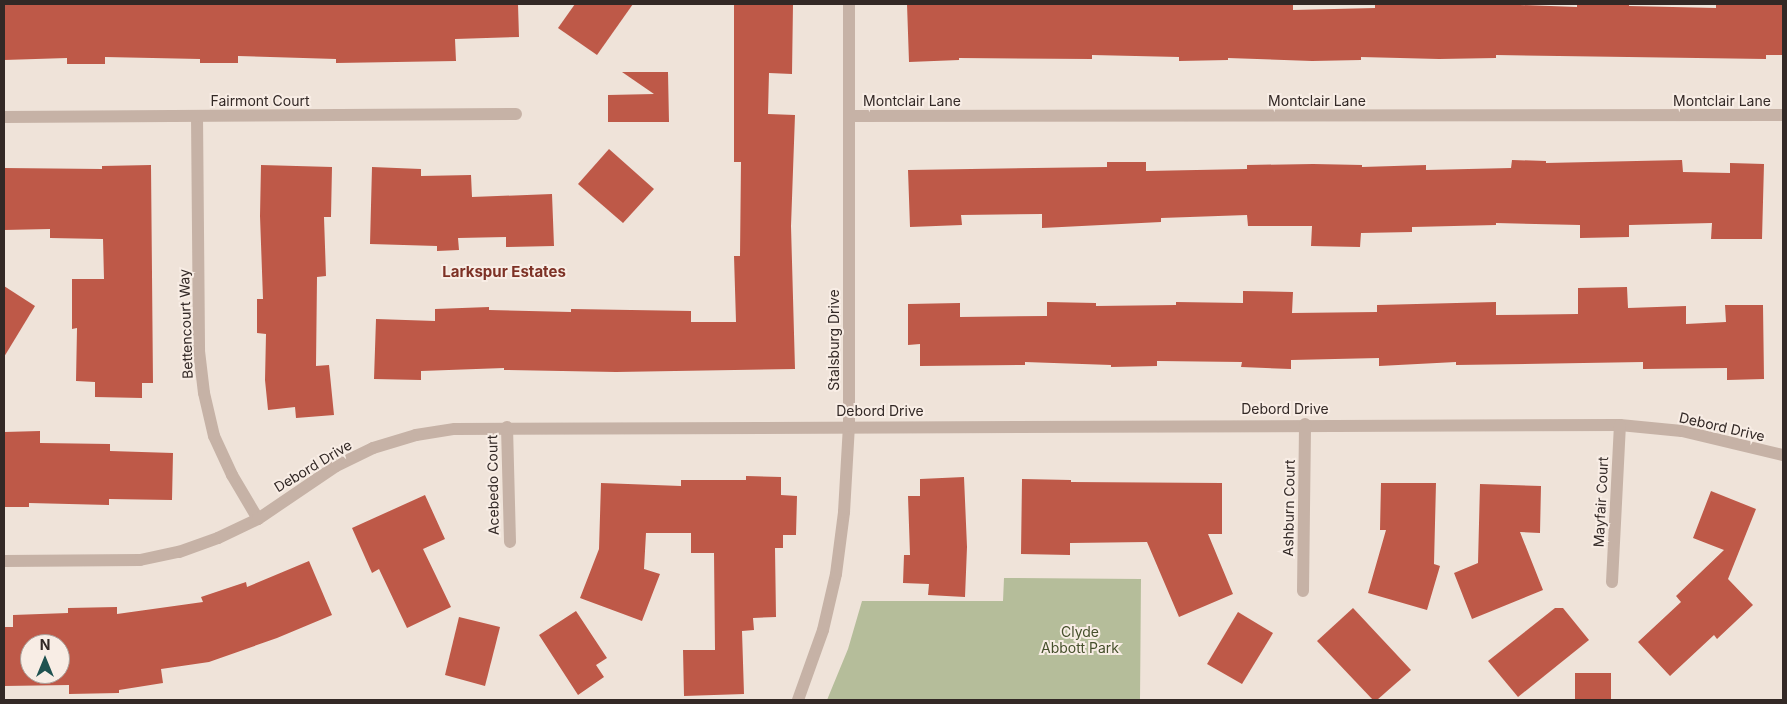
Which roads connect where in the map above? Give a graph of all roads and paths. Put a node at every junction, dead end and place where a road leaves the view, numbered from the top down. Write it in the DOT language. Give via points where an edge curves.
graph roads {
  1 [pos="850,4"];
  2 [pos="516,114"];
  3 [pos="197,116"];
  4 [pos="850,116"];
  5 [pos="1783,116"];
  6 [pos="4,117"];
  7 [pos="1305,424"];
  8 [pos="1620,425"];
  9 [pos="848,426"];
  10 [pos="507,427"];
  11 [pos="1783,455"];
  12 [pos="258,519"];
  13 [pos="510,542"];
  14 [pos="4,561"];
  15 [pos="1612,582"];
  16 [pos="1302,591"];
  17 [pos="798,700"];
  1 -- 4 [label="street, Stalsburg Drive"];
  2 -- 3 [label="street, Fairmont Court"];
  3 -- 6 [label="street, Fairmont Court"];
  3 -- 12 [label="street, Bettencourt Way" via="199,351 204,393 214,436"];
  4 -- 5 [label="street, Montclair Lane"];
  4 -- 9 [label="street, Stalsburg Drive"];
  7 -- 8 [label="street, Debord Drive"];
  7 -- 9 [label="street, Debord Drive"];
  7 -- 16 [label="street, Ashburn Court"];
  8 -- 11 [label="street, Debord Drive" via="1682,431"];
  8 -- 15 [label="street, Mayfair Court"];
  9 -- 10 [label="street, Debord Drive"];
  9 -- 17 [label="street, Stalsburg Drive" via="844,512 836,574 823,630"];
  10 -- 12 [label="street, Debord Drive" via="455,429 416,435 373,448 336,466"];
  10 -- 13 [label="street, Acebedo Court"];
  12 -- 14 [label="street, Debord Drive" via="179,552 140,560"];
}
